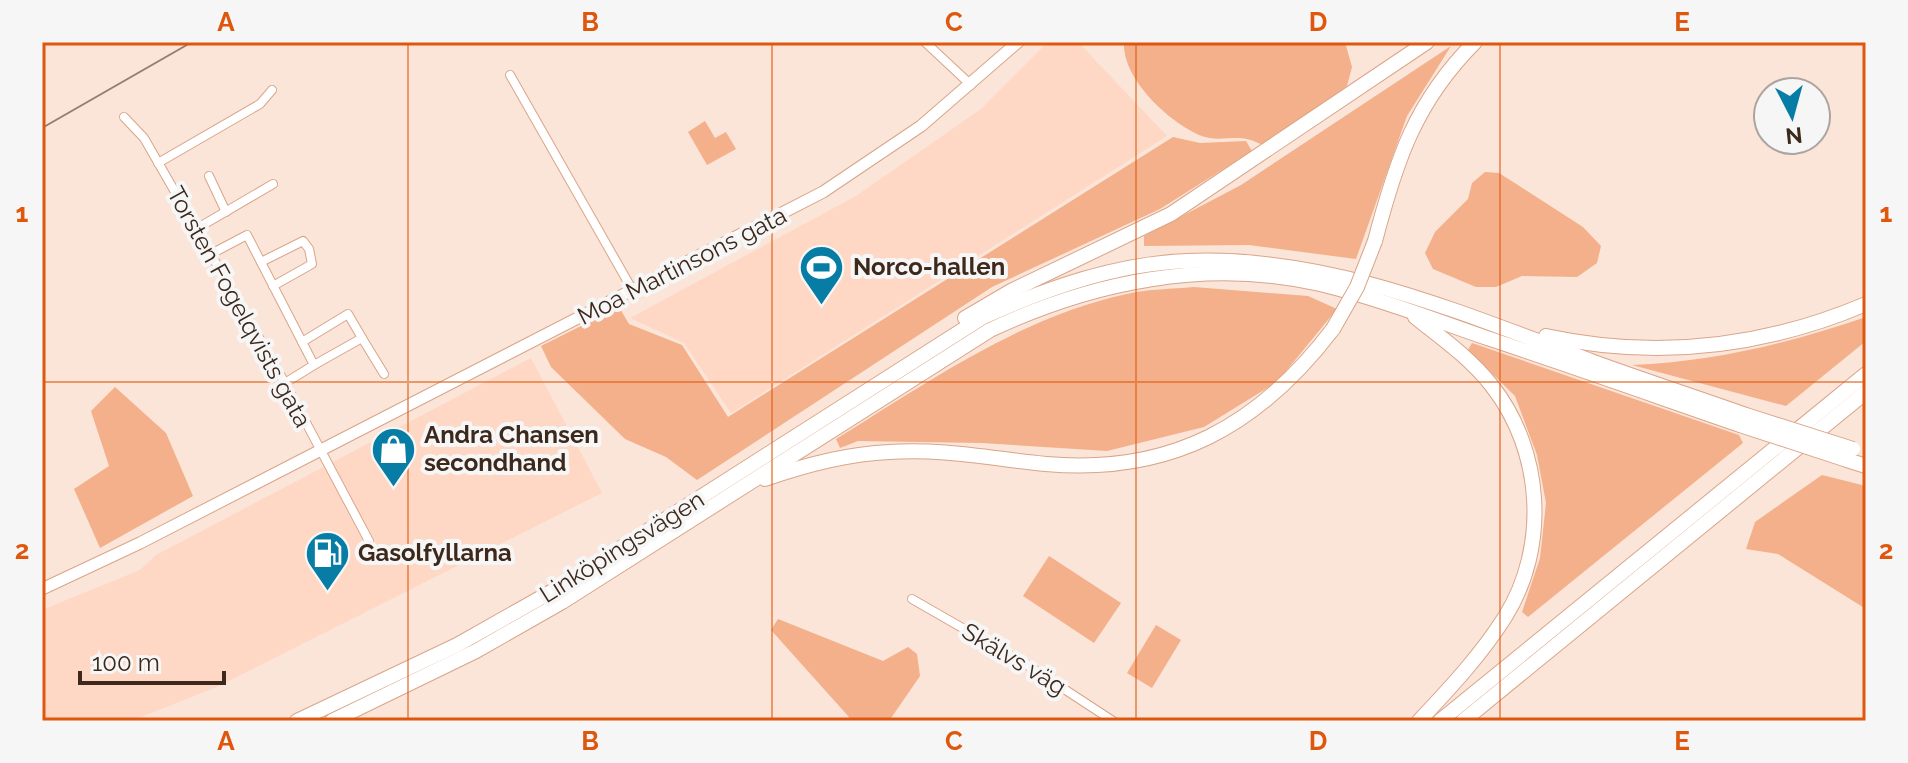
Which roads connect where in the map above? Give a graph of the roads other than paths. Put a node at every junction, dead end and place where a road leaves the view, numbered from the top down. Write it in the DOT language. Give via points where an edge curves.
graph roads {
  1 [pos="925,42"];
  2 [pos="1018,42"];
  3 [pos="1427,42"];
  4 [pos="1475,42"];
  5 [pos="510,75"];
  6 [pos="972,86"];
  7 [pos="272,90"];
  8 [pos="124,117"];
  9 [pos="158,163"];
  10 [pos="209,176"];
  11 [pos="273,184"];
  12 [pos="226,212"];
  13 [pos="196,229"];
  14 [pos="211,254"];
  15 [pos="261,262"];
  16 [pos="1124,276"];
  17 [pos="273,286"];
  18 [pos="633,291"];
  19 [pos="1866,304"];
  20 [pos="1405,309"];
  21 [pos="1499,326"];
  22 [pos="362,338"];
  23 [pos="302,342"];
  24 [pos="931,348"];
  25 [pos="314,365"];
  26 [pos="384,374"];
  27 [pos="1866,374"];
  28 [pos="285,383"];
  29 [pos="1866,392"];
  30 [pos="1743,420"];
  31 [pos="320,451"];
  32 [pos="1855,454"];
  33 [pos="1866,466"];
  34 [pos="742,487"];
  35 [pos="369,541"];
  36 [pos="42,589"];
  37 [pos="912,599"];
  38 [pos="297,721"];
  39 [pos="332,721"];
  40 [pos="1113,721"];
  41 [pos="1419,721"];
  42 [pos="1440,721"];
  43 [pos="1463,721"];
  1 -- 6 [label="street"];
  2 -- 6 [label="street, Moa Martinsons gata"];
  3 -- 24 [label="highway" via="1171,214 997,298"];
  4 -- 34 [label="highway, bridge" via="1439,82 1410,130 1375,241 1333,329 1266,403 1218,434 1167,455 1109,465 890,451 810,464"];
  5 -- 18 [label="street"];
  6 -- 18 [label="street, Moa Martinsons gata" via="882,155 823,192"];
  7 -- 9 [label="street, Torsten Fogelqvists gata" via="260,104"];
  8 -- 9 [label="street, Torsten Fogelqvists gata"];
  9 -- 13 [label="street, Torsten Fogelqvists gata"];
  10 -- 12 [label="street"];
  11 -- 12 [label="street"];
  12 -- 13 [label="street"];
  13 -- 14 [label="street, Torsten Fogelqvists gata"];
  14 -- 15 [label="street" via="247,235"];
  14 -- 28 [label="street, Torsten Fogelqvists gata"];
  15 -- 17 [label="street"];
  15 -- 17 [label="street" via="303,241 309,249 312,264"];
  16 -- 20 [label="highway" via="1276,277"];
  16 -- 21 [label="highway" via="1185,261 1277,263 1321,270"];
  16 -- 24 [label="highway" via="1055,287"];
  16 -- 34 [label="highway" via="990,330"];
  17 -- 23 [label="street"];
  18 -- 31 [label="street, Moa Martinsons gata"];
  19 -- 21 [label="highway" via="1762,339 1686,349 1612,347"];
  20 -- 30 [label="highway"];
  20 -- 41 [label="highway" via="1493,387 1522,440 1535,514 1530,558 1506,616"];
  21 -- 30 [label="highway"];
  22 -- 23 [label="street" via="348,314"];
  22 -- 25 [label="street"];
  22 -- 26 [label="street"];
  23 -- 25 [label="street"];
  24 -- 38 [label="highway, Linköpingsvägen" via="548,594"];
  25 -- 28 [label="street"];
  27 -- 42 [label="highway"];
  28 -- 31 [label="street, Torsten Fogelqvists gata"];
  29 -- 43 [label="highway"];
  30 -- 32 [label="highway, bridge"];
  31 -- 35 [label="street"];
  31 -- 36 [label="street, Moa Martinsons gata"];
  32 -- 33 [label="highway"];
  34 -- 39 [label="highway, Linköpingsvägen" via="513,631"];
  37 -- 40 [label="street, Skälvs väg"];
}
